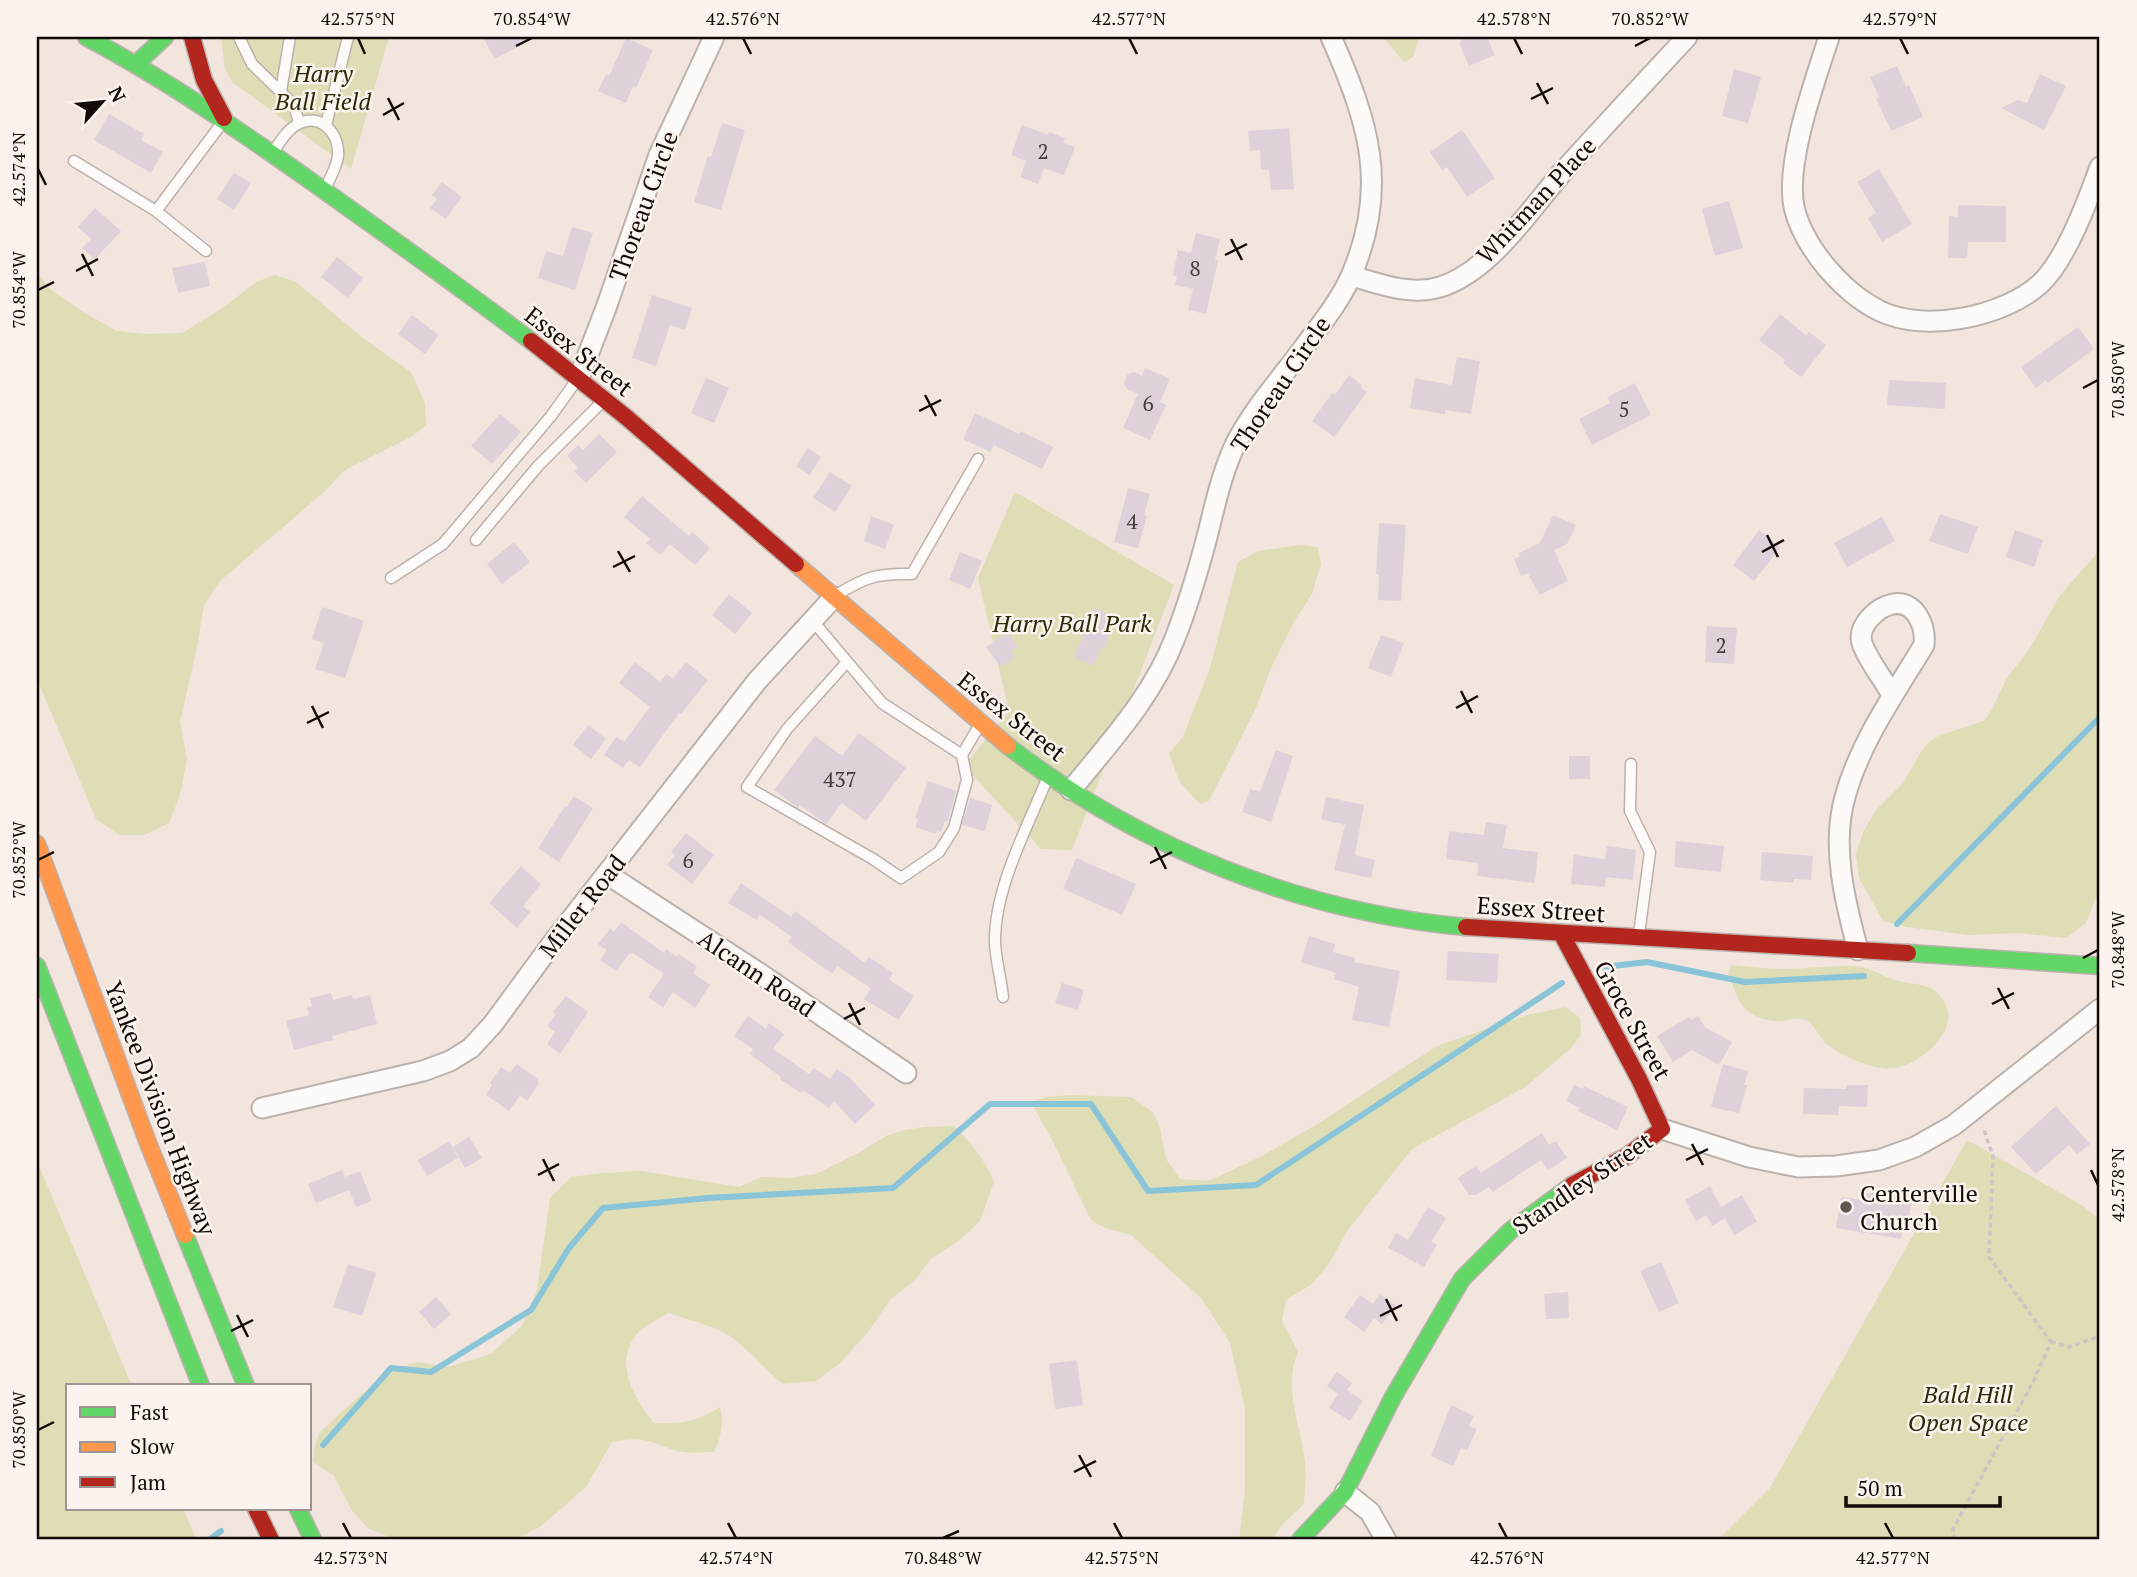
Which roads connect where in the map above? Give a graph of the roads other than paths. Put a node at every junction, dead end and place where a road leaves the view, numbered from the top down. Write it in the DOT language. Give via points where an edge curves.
graph roads {
  1 [pos="86,37"];
  2 [pos="137,37"];
  3 [pos="165,37"];
  4 [pos="192,37"];
  5 [pos="239,37"];
  6 [pos="290,37"];
  7 [pos="348,37"];
  8 [pos="714,37"];
  9 [pos="1331,37"];
  10 [pos="1687,37"];
  11 [pos="1829,37"];
  12 [pos="136,64"];
  13 [pos="281,91"];
  14 [pos="225,120"];
  15 [pos="299,123"];
  16 [pos="326,125"];
  17 [pos="271,154"];
  18 [pos="74,161"];
  19 [pos="2100,167"];
  20 [pos="324,191"];
  21 [pos="156,211"];
  22 [pos="206,251"];
  23 [pos="1352,276"];
  24 [pos="579,378"];
  25 [pos="605,400"];
  26 [pos="978,459"];
  27 [pos="476,540"];
  28 [pos="391,578"];
  29 [pos="834,597"];
  30 [pos="812,621"];
  31 [pos="847,662"];
  32 [pos="1892,695"];
  33 [pos="981,722"];
  34 [pos="962,755"];
  35 [pos="1631,764"];
  36 [pos="1049,776"];
  37 [pos="1071,790"];
  38 [pos="37,844"];
  39 [pos="607,874"];
  40 [pos="1561,933"];
  41 [pos="1639,939"];
  42 [pos="1858,950"];
  43 [pos="37,966"];
  44 [pos="2100,966"];
  45 [pos="1003,997"];
  46 [pos="2100,1009"];
  47 [pos="906,1073"];
  48 [pos="262,1108"];
  49 [pos="1662,1129"];
  50 [pos="200,1384"];
  51 [pos="245,1384"];
  52 [pos="1345,1492"];
  53 [pos="256,1510"];
  54 [pos="298,1510"];
  55 [pos="271,1540"];
  56 [pos="313,1540"];
  57 [pos="1300,1540"];
  58 [pos="1386,1540"];
  1 -- 12 [label="main road, Essex Street"];
  2 -- 12 [label="main road"];
  3 -- 12 [label="main road"];
  4 -- 14 [label="main road" via="204,80"];
  5 -- 13 [label="lane" via="252,64"];
  6 -- 13 [label="lane"];
  7 -- 16 [label="lane"];
  8 -- 24 [label="street, Thoreau Circle" via="659,155"];
  9 -- 23 [label="street, Thoreau Circle" via="1362,115 1373,173 1366,232"];
  10 -- 23 [label="street, Whitman Place" via="1513,231 1464,277 1442,286 1403,290"];
  11 -- 19 [label="street" via="1800,134 1794,207 1820,259 1849,292 1881,312 1912,320 1945,321 2015,301 2040,284 2057,263"];
  12 -- 14 [label="main road, Essex Street"];
  13 -- 15 [label="lane" via="294,105"];
  14 -- 17 [label="main road, Essex Street"];
  14 -- 21 [label="lane"];
  15 -- 16 [label="lane" via="312,120"];
  15 -- 17 [label="lane"];
  16 -- 20 [label="lane" via="336,138 338,156"];
  17 -- 20 [label="main road, Essex Street"];
  18 -- 21 [label="lane"];
  20 -- 24 [label="main road, Essex Street"];
  21 -- 22 [label="lane"];
  23 -- 37 [label="street, Thoreau Circle" via="1237,441 1175,640 1131,717"];
  24 -- 25 [label="main road, Essex Street"];
  24 -- 28 [label="lane" via="443,544"];
  25 -- 27 [label="lane" via="538,466"];
  25 -- 29 [label="main road, Essex Street"];
  26 -- 29 [label="lane" via="912,574 886,573 864,579"];
  29 -- 30 [label="street, Miller Road"];
  29 -- 33 [label="main road, Essex Street"];
  30 -- 31 [label="lane"];
  30 -- 39 [label="street, Miller Road" via="757,681"];
  31 -- 34 [label="lane" via="882,703"];
  31 -- 34 [label="lane" via="787,729 747,787 901,878 939,852 954,828 967,780"];
  32 -- 42 [label="street" via="1856,767 1841,825 1846,907"];
  33 -- 34 [label="lane"];
  33 -- 36 [label="main road, Essex Street"];
  35 -- 41 [label="lane" via="1630,811 1650,852"];
  36 -- 37 [label="main road, Essex Street"];
  36 -- 45 [label="lane" via="1001,902 995,943"];
  37 -- 40 [label="main road, Essex Street" via="1162,841 1296,895 1397,919"];
  38 -- 51 [label="main road, Yankee Division Highway" via="148,1143"];
  39 -- 47 [label="street, Alcann Road"];
  39 -- 48 [label="street, Miller Road" via="471,1048 423,1071"];
  40 -- 41 [label="main road, Essex Street"];
  40 -- 49 [label="main road, Groce Street" via="1636,1070"];
  41 -- 42 [label="main road, Essex Street"];
  42 -- 44 [label="main road, Essex Street"];
  43 -- 50 [label="main road"];
  46 -- 49 [label="street, Standley Street" via="1954,1125 1879,1160 1798,1167"];
  49 -- 52 [label="main road, Standley Street" via="1627,1156 1568,1187 1510,1231 1462,1279"];
  52 -- 57 [label="main road, Standley Street"];
  52 -- 58 [label="street" via="1370,1512"];
  53 -- 55 [label="main road"];
  54 -- 56 [label="main road"];
}
